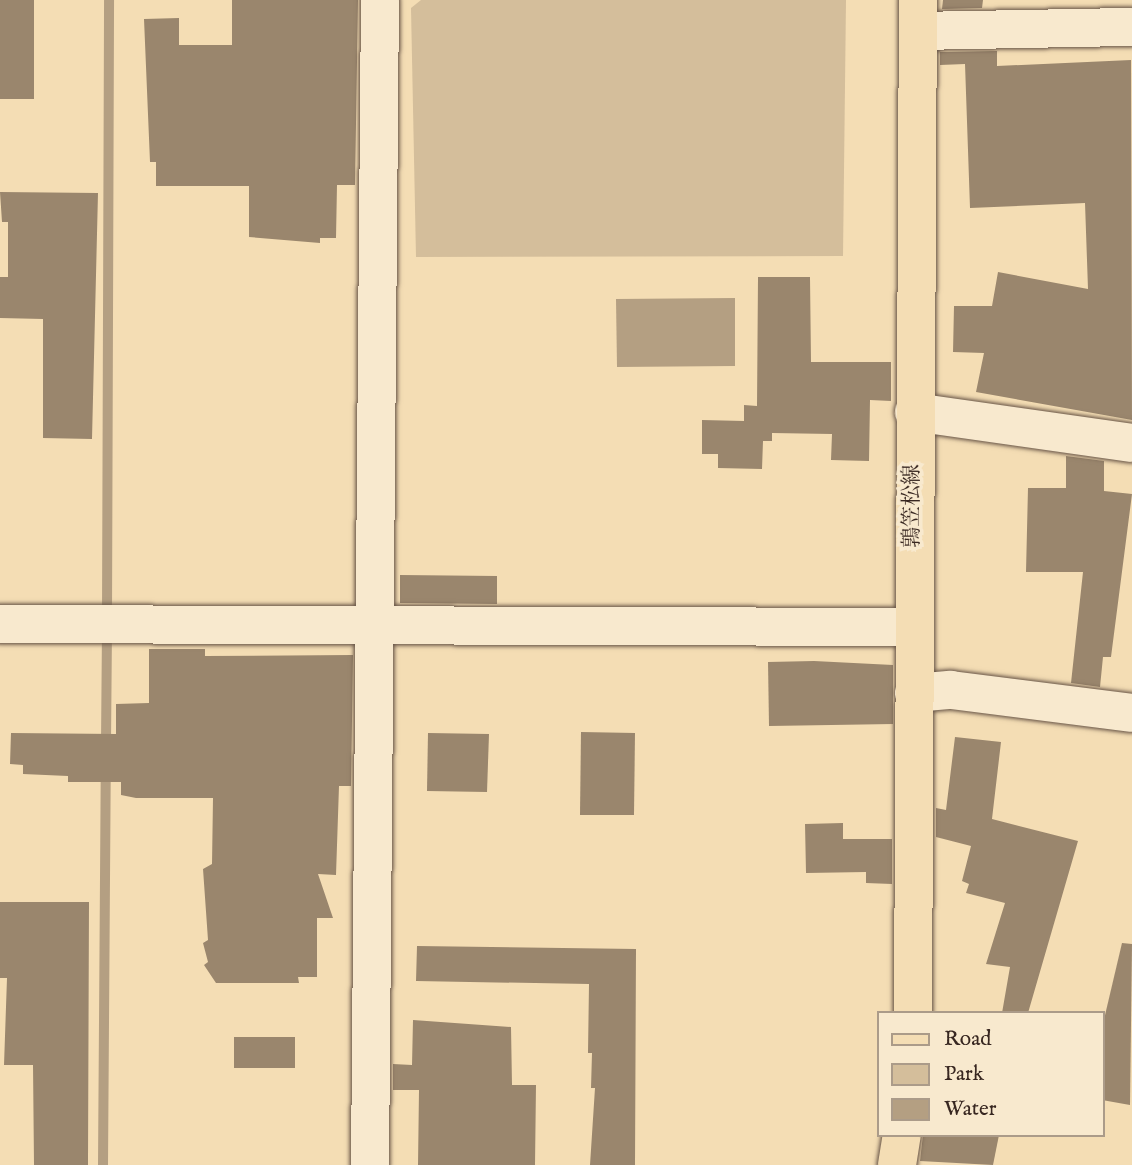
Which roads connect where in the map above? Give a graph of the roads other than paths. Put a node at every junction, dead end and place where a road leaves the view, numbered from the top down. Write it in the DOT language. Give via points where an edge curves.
graph roads {
  1 [pos="380,0"];
  2 [pos="1079,14"];
  3 [pos="918,16"];
  4 [pos="1132,27"];
  5 [pos="914,412"];
  6 [pos="1132,443"];
  7 [pos="0,624"];
  8 [pos="377,625"];
  9 [pos="912,627"];
  10 [pos="914,693"];
  11 [pos="1132,712"];
  12 [pos="913,1011"];
  13 [pos="902,1137"];
  14 [pos="370,1165"];
  15 [pos="897,1165"];
  1 -- 8 [label="street"];
  2 -- 3 [label="street"];
  2 -- 4 [label="street"];
  3 -- 5 [label="main road, 鶉笠松線"];
  5 -- 6 [label="street"];
  5 -- 9 [label="main road, 鶉笠松線"];
  7 -- 8 [label="street"];
  8 -- 9 [label="street"];
  8 -- 14 [label="street"];
  9 -- 10 [label="main road, 鶉笠松線"];
  10 -- 11 [label="street" via="951,690"];
  10 -- 12 [label="main road, 鶉笠松線"];
  13 -- 15 [label="main road"];
}
